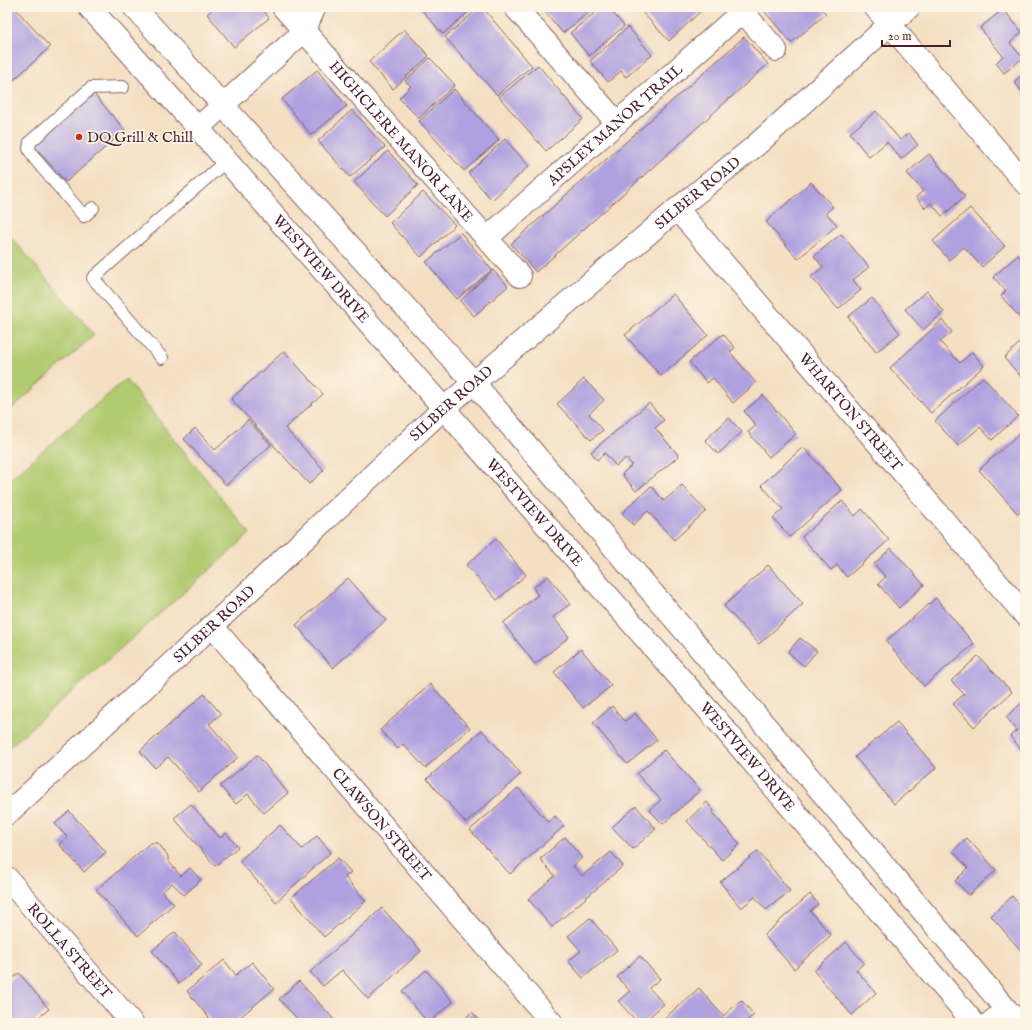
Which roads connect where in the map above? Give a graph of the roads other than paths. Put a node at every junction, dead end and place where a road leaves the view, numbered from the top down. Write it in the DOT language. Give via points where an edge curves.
graph roads {
  1 [pos="89,7"];
  2 [pos="283,7"];
  3 [pos="315,7"];
  4 [pos="515,7"];
  5 [pos="875,7"];
  6 [pos="909,7"];
  7 [pos="139,9"];
  8 [pos="741,9"];
  9 [pos="890,24"];
  10 [pos="304,31"];
  11 [pos="776,50"];
  12 [pos="123,86"];
  13 [pos="222,106"];
  14 [pos="617,123"];
  15 [pos="198,128"];
  16 [pos="226,160"];
  17 [pos="1025,183"];
  18 [pos="92,208"];
  19 [pos="677,209"];
  20 [pos="486,238"];
  21 [pos="520,276"];
  22 [pos="162,358"];
  23 [pos="474,383"];
  24 [pos="443,409"];
  25 [pos="1025,615"];
  26 [pos="212,626"];
  27 [pos="742,698"];
  28 [pos="716,719"];
  29 [pos="7,814"];
  30 [pos="7,878"];
  31 [pos="1012,1016"];
  32 [pos="132,1023"];
  33 [pos="552,1023"];
  34 [pos="974,1023"];
  35 [pos="990,1023"];
  1 -- 15 [label="street, WESTVIEW DRIVE"];
  2 -- 10 [label="street, HIGHCLERE MANOR LANE"];
  3 -- 10 [label="street"];
  4 -- 14 [label="street"];
  5 -- 9 [label="street"];
  6 -- 9 [label="street, SILBER ROAD"];
  7 -- 13 [label="street"];
  8 -- 11 [label="street"];
  8 -- 14 [label="street, APSLEY MANOR TRAIL"];
  9 -- 17 [label="street"];
  9 -- 19 [label="street, SILBER ROAD" via="754,146"];
  10 -- 13 [label="street"];
  10 -- 20 [label="street, HIGHCLERE MANOR LANE"];
  12 -- 18 [label="lane" via="92,88 30,142 29,149 35,159 84,216"];
  13 -- 15 [label="street"];
  13 -- 23 [label="street"];
  14 -- 20 [label="street, APSLEY MANOR TRAIL"];
  15 -- 16 [label="street, WESTVIEW DRIVE"];
  16 -- 22 [label="lane" via="93,278"];
  16 -- 24 [label="street, WESTVIEW DRIVE"];
  19 -- 23 [label="street, SILBER ROAD"];
  19 -- 25 [label="street, WHARTON STREET"];
  20 -- 21 [label="street, HIGHCLERE MANOR LANE"];
  23 -- 24 [label="street, SILBER ROAD"];
  23 -- 27 [label="street"];
  24 -- 26 [label="street, SILBER ROAD"];
  24 -- 28 [label="street, WESTVIEW DRIVE"];
  26 -- 29 [label="street, SILBER ROAD"];
  26 -- 33 [label="street, CLAWSON STREET"];
  27 -- 28 [label="street"];
  27 -- 31 [label="street"];
  28 -- 34 [label="street, WESTVIEW DRIVE"];
  30 -- 32 [label="street, ROLLA STREET"];
  31 -- 35 [label="street"];
}
